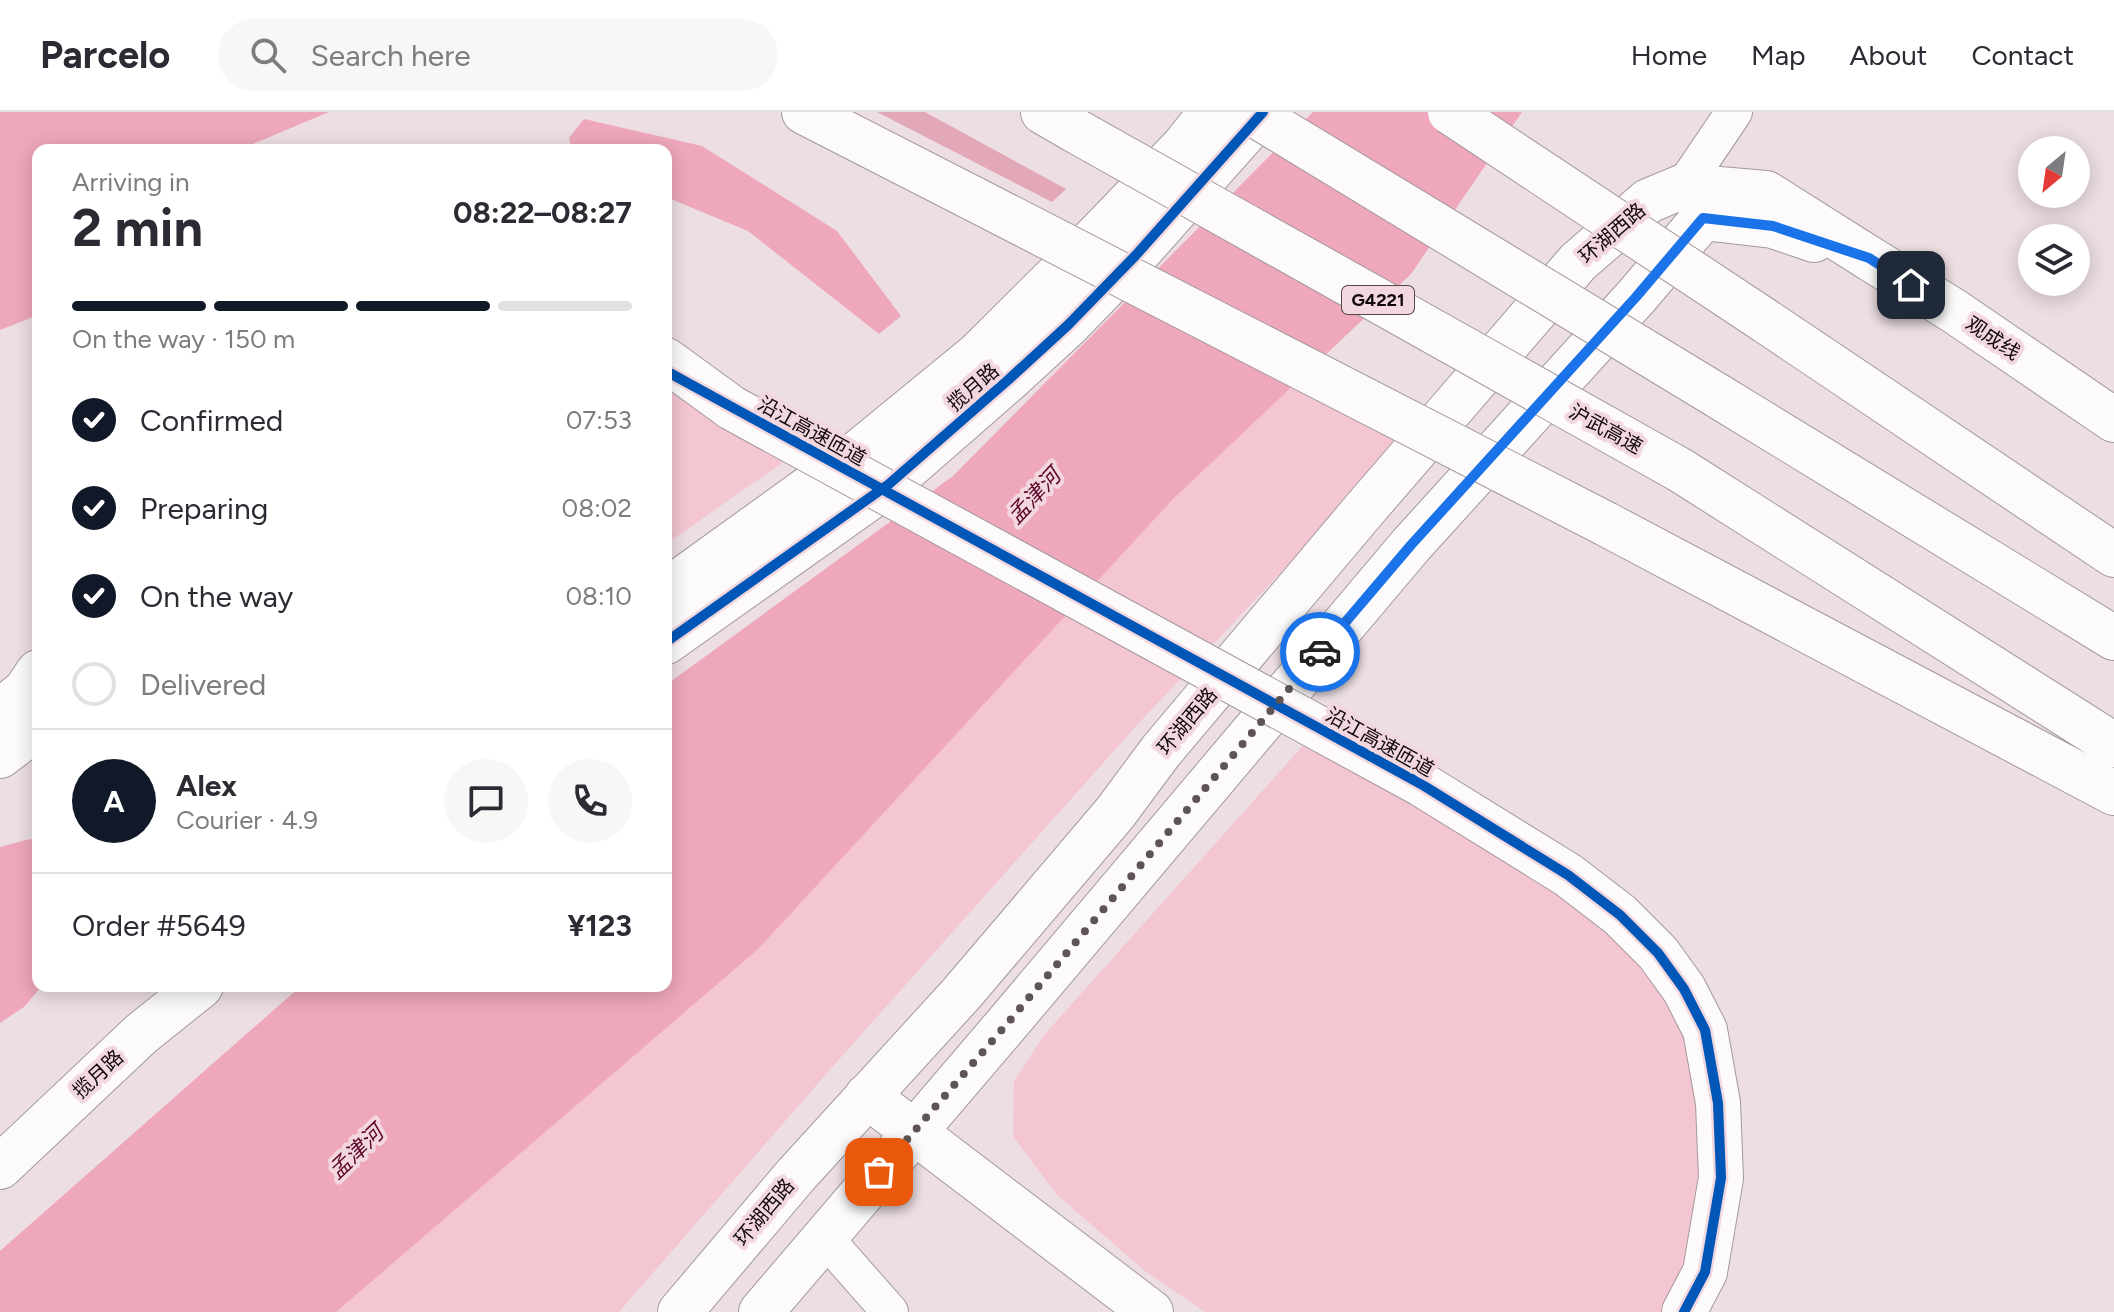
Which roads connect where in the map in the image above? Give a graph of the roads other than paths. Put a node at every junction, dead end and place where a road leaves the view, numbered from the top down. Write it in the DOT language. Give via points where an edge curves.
graph roads {
  1 [pos="804,112"];
  2 [pos="1211,112"];
  3 [pos="1250,112"];
  4 [pos="1263,112"];
  5 [pos="1450,112"];
  6 [pos="1734,112"];
  7 [pos="1059,121"];
  8 [pos="1684,186"];
  9 [pos="1869,258"];
  10 [pos="672,364"];
  11 [pos="672,374"];
  12 [pos="732,408"];
  13 [pos="2114,420"];
  14 [pos="2114,555"];
  15 [pos="672,587"];
  16 [pos="672,638"];
  17 [pos="2114,638"];
  18 [pos="32,681"];
  19 [pos="28,725"];
  20 [pos="2114,745"];
  21 [pos="0,756"];
  22 [pos="2114,793"];
  23 [pos="144,992"];
  24 [pos="194,992"];
  25 [pos="867,1096"];
  26 [pos="0,1126"];
  27 [pos="913,1133"];
  28 [pos="0,1167"];
  29 [pos="824,1237"];
  30 [pos="680,1312"];
  31 [pos="761,1312"];
  32 [pos="890,1312"];
  33 [pos="1151,1312"];
  34 [pos="1684,1312"];
  1 -- 22 [label="main road, bridge" via="1606,524"];
  2 -- 15 [label="main road, 揽月路" via="1183,147 977,355 855,455"];
  3 -- 17 [label="main road, bridge"];
  4 -- 16 [label="main road, 揽月路" via="1136,255 1008,380 889,484"];
  5 -- 14 [label="main road, bridge"];
  6 -- 8 [label="street"];
  7 -- 20 [label="main road, 沪武高速 / G4221, bridge" via="1680,470"];
  8 -- 9 [label="main road, 环湖西路" via="1766,193"];
  8 -- 25 [label="main road, 环湖西路" via="1648,201 1578,262 962,993"];
  9 -- 13 [label="main road, 观成线"];
  9 -- 27 [label="main road" via="1773,226 1703,218 1411,545"];
  10 -- 12 [label="main road, 沿江高速匝道"];
  11 -- 12 [label="main road, 沿江高速匝道"];
  12 -- 34 [label="main road, 沿江高速匝道, bridge" via="1421,784 1568,875 1620,915 1684,989 1705,1030 1718,1103 1721,1178 1705,1272"];
  18 -- 19 [label="main road" via="26,690"];
  19 -- 21 [label="main road"];
  23 -- 26 [label="main road, 揽月路"];
  24 -- 28 [label="main road, 揽月路" via="141,1034"];
  25 -- 27 [label="main road"];
  25 -- 30 [label="main road, 环湖西路"];
  27 -- 29 [label="main road"];
  27 -- 33 [label="main road"];
  29 -- 31 [label="main road"];
  29 -- 32 [label="street"];
}
